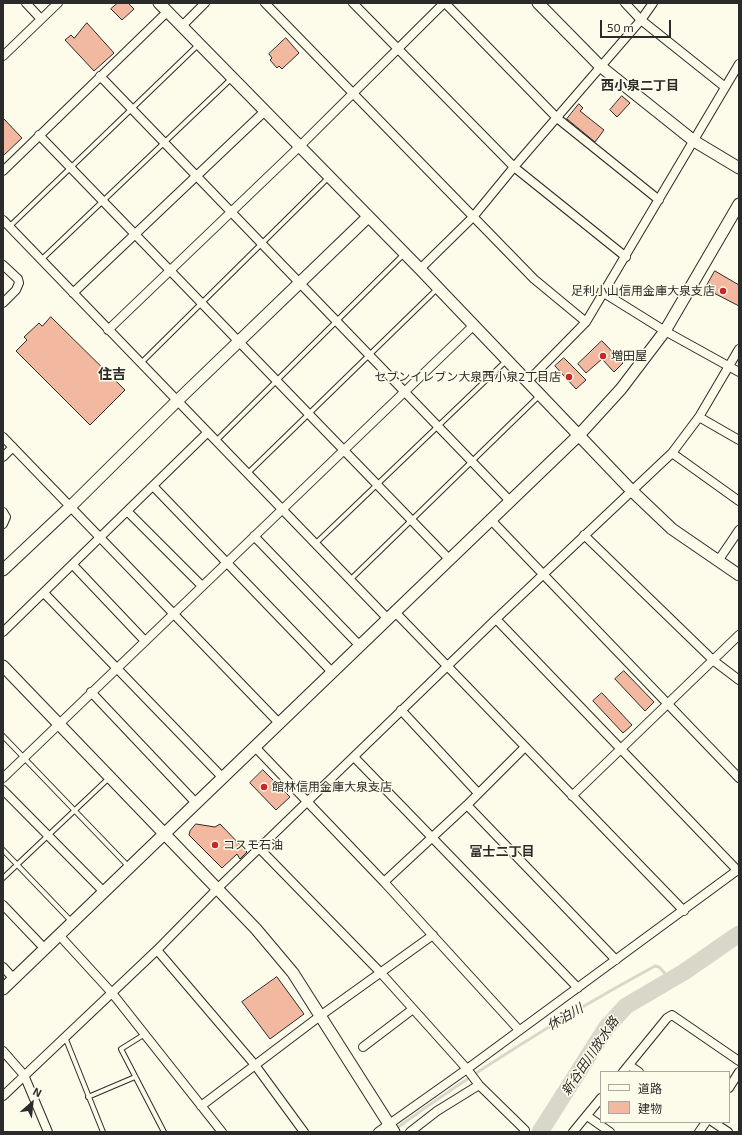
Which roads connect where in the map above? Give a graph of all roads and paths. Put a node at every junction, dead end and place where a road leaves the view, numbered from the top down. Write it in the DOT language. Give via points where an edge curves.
graph roads {
  1 [pos="26,3"];
  2 [pos="58,3"];
  3 [pos="159,3"];
  4 [pos="205,3"];
  5 [pos="265,3"];
  6 [pos="353,3"];
  7 [pos="444,3"];
  8 [pos="538,3"];
  9 [pos="625,3"];
  10 [pos="653,3"];
  11 [pos="167,12"];
  12 [pos="41,19"];
  13 [pos="641,20"];
  14 [pos="182,26"];
  15 [pos="199,44"];
  16 [pos="397,48"];
  17 [pos="3,56"];
  18 [pos="739,64"];
  19 [pos="600,66"];
  20 [pos="100,76"];
  21 [pos="232,78"];
  22 [pos="725,88"];
  23 [pos="353,94"];
  24 [pos="132,109"];
  25 [pos="265,111"];
  26 [pos="557,118"];
  27 [pos="39,135"];
  28 [pos="694,141"];
  29 [pos="164,143"];
  30 [pos="300,146"];
  31 [pos="514,166"];
  32 [pos="71,168"];
  33 [pos="739,168"];
  34 [pos="3,171"];
  35 [pos="196,176"];
  36 [pos="329,177"];
  37 [pos="659,200"];
  38 [pos="103,201"];
  39 [pos="739,204"];
  40 [pos="232,212"];
  41 [pos="368,217"];
  42 [pos="473,217"];
  43 [pos="3,220"];
  44 [pos="10,226"];
  45 [pos="135,234"];
  46 [pos="262,243"];
  47 [pos="404,254"];
  48 [pos="626,257"];
  49 [pos="41,260"];
  50 [pos="3,264"];
  51 [pos="420,269"];
  52 [pos="170,270"];
  53 [pos="300,282"];
  54 [pos="437,289"];
  55 [pos="73,293"];
  56 [pos="604,293"];
  57 [pos="3,303"];
  58 [pos="202,303"];
  59 [pos="338,321"];
  60 [pos="586,322"];
  61 [pos="473,326"];
  62 [pos="108,330"];
  63 [pos="665,331"];
  64 [pos="239,341"];
  65 [pos="739,349"];
  66 [pos="370,354"];
  67 [pos="507,360"];
  68 [pos="140,364"];
  69 [pos="729,367"];
  70 [pos="739,372"];
  71 [pos="277,381"];
  72 [pos="527,382"];
  73 [pos="405,391"];
  74 [pos="540,395"];
  75 [pos="176,401"];
  76 [pos="309,414"];
  77 [pos="700,417"];
  78 [pos="438,426"];
  79 [pos="207,433"];
  80 [pos="579,435"];
  81 [pos="3,437"];
  82 [pos="739,440"];
  83 [pos="216,442"];
  84 [pos="13,447"];
  85 [pos="344,450"];
  86 [pos="672,453"];
  87 [pos="3,457"];
  88 [pos="472,462"];
  89 [pos="247,474"];
  90 [pos="377,485"];
  91 [pos="154,487"];
  92 [pos="631,490"];
  93 [pos="510,501"];
  94 [pos="739,501"];
  95 [pos="70,507"];
  96 [pos="282,510"];
  97 [pos="3,512"];
  98 [pos="128,512"];
  99 [pos="412,520"];
  100 [pos="491,520"];
  101 [pos="3,524"];
  102 [pos="739,530"];
  103 [pos="584,535"];
  104 [pos="254,536"];
  105 [pos="100,539"];
  106 [pos="315,544"];
  107 [pos="450,560"];
  108 [pos="718,561"];
  109 [pos="227,562"];
  110 [pos="73,565"];
  111 [pos="3,570"];
  112 [pos="542,574"];
  113 [pos="739,575"];
  114 [pos="350,580"];
  115 [pos="202,586"];
  116 [pos="44,592"];
  117 [pos="173,615"];
  118 [pos="391,616"];
  119 [pos="496,619"];
  120 [pos="3,632"];
  121 [pos="739,635"];
  122 [pos="145,641"];
  123 [pos="360,646"];
  124 [pos="714,661"];
  125 [pos="3,666"];
  126 [pos="447,666"];
  127 [pos="117,668"];
  128 [pos="332,672"];
  129 [pos="739,680"];
  130 [pos="91,692"];
  131 [pos="668,704"];
  132 [pos="401,710"];
  133 [pos="59,723"];
  134 [pos="279,724"];
  135 [pos="3,736"];
  136 [pos="255,747"];
  137 [pos="525,747"];
  138 [pos="620,750"];
  139 [pos="354,757"];
  140 [pos="24,758"];
  141 [pos="111,776"];
  142 [pos="3,778"];
  143 [pos="223,778"];
  144 [pos="739,778"];
  145 [pos="3,790"];
  146 [pos="478,793"];
  147 [pos="572,796"];
  148 [pos="306,802"];
  149 [pos="196,803"];
  150 [pos="467,805"];
  151 [pos="74,810"];
  152 [pos="166,833"];
  153 [pos="47,835"];
  154 [pos="432,838"];
  155 [pos="259,848"];
  156 [pos="3,850"];
  157 [pos="17,864"];
  158 [pos="129,868"];
  159 [pos="738,870"];
  160 [pos="3,878"];
  161 [pos="384,882"];
  162 [pos="218,888"];
  163 [pos="104,892"];
  164 [pos="3,905"];
  165 [pos="684,911"];
  166 [pos="73,922"];
  167 [pos="59,935"];
  168 [pos="433,935"];
  169 [pos="45,949"];
  170 [pos="157,950"];
  171 [pos="616,960"];
  172 [pos="3,967"];
  173 [pos="380,972"];
  174 [pos="14,979"];
  175 [pos="578,988"];
  176 [pos="3,989"];
  177 [pos="112,993"];
  178 [pos="413,1008"];
  179 [pos="320,1016"];
  180 [pos="519,1030"];
  181 [pos="144,1034"];
  182 [pos="65,1037"];
  183 [pos="363,1047"];
  184 [pos="3,1051"];
  185 [pos="739,1061"];
  186 [pos="255,1065"];
  187 [pos="629,1065"];
  188 [pos="467,1069"];
  189 [pos="624,1071"];
  190 [pos="638,1071"];
  191 [pos="739,1072"];
  192 [pos="24,1075"];
  193 [pos="135,1077"];
  194 [pos="479,1085"];
  195 [pos="730,1086"];
  196 [pos="3,1096"];
  197 [pos="88,1097"];
  198 [pos="600,1099"];
  199 [pos="201,1106"];
  200 [pos="590,1118"];
  201 [pos="705,1123"];
  202 [pos="714,1123"];
  203 [pos="391,1127"];
  204 [pos="525,1130"];
  205 [pos="48,1132"];
  206 [pos="103,1132"];
  207 [pos="164,1132"];
  208 [pos="222,1132"];
  209 [pos="304,1132"];
  210 [pos="378,1132"];
  211 [pos="410,1132"];
  212 [pos="573,1132"];
  213 [pos="610,1132"];
  214 [pos="699,1132"];
  215 [pos="728,1132"];
  1 -- 12 [label="street"];
  2 -- 12 [label="street"];
  3 -- 11 [label="street"];
  4 -- 14 [label="street"];
  5 -- 23 [label="street"];
  6 -- 16 [label="street"];
  7 -- 16 [label="street"];
  7 -- 26 [label="street"];
  8 -- 19 [label="street"];
  9 -- 13 [label="street"];
  10 -- 13 [label="street"];
  11 -- 14 [label="street"];
  11 -- 20 [label="street"];
  12 -- 17 [label="street"];
  13 -- 19 [label="street"];
  13 -- 22 [label="street"];
  14 -- 15 [label="street"];
  15 -- 21 [label="street"];
  15 -- 24 [label="lane"];
  16 -- 23 [label="street"];
  16 -- 31 [label="street"];
  18 -- 22 [label="street"];
  19 -- 26 [label="street"];
  19 -- 28 [label="street"];
  20 -- 24 [label="street"];
  20 -- 27 [label="street"];
  21 -- 25 [label="street"];
  21 -- 29 [label="lane"];
  22 -- 28 [label="street"];
  23 -- 30 [label="street"];
  23 -- 42 [label="street"];
  24 -- 29 [label="street"];
  24 -- 32 [label="lane"];
  25 -- 30 [label="street"];
  25 -- 35 [label="street"];
  26 -- 31 [label="street"];
  26 -- 37 [label="street"];
  27 -- 32 [label="street"];
  27 -- 34 [label="street"];
  28 -- 33 [label="street"];
  28 -- 37 [label="street"];
  29 -- 35 [label="street"];
  29 -- 38 [label="lane"];
  30 -- 36 [label="street"];
  30 -- 40 [label="street"];
  31 -- 42 [label="street"];
  31 -- 48 [label="street"];
  32 -- 38 [label="street"];
  32 -- 44 [label="lane"];
  35 -- 40 [label="street"];
  35 -- 45 [label="street"];
  36 -- 41 [label="street"];
  36 -- 46 [label="lane"];
  37 -- 48 [label="street"];
  38 -- 45 [label="street"];
  38 -- 49 [label="lane"];
  39 -- 63 [label="street"];
  40 -- 46 [label="street"];
  40 -- 52 [label="street"];
  41 -- 47 [label="street"];
  41 -- 53 [label="street"];
  42 -- 51 [label="street"];
  42 -- 60 [label="street" via="534,279"];
  43 -- 44 [label="street"];
  44 -- 49 [label="street"];
  45 -- 52 [label="street"];
  45 -- 55 [label="street"];
  46 -- 53 [label="street"];
  46 -- 58 [label="lane"];
  47 -- 51 [label="street"];
  47 -- 59 [label="lane"];
  48 -- 56 [label="street"];
  49 -- 55 [label="street"];
  50 -- 57 [label="street" via="19,283 16,290"];
  51 -- 54 [label="street"];
  52 -- 58 [label="street"];
  52 -- 62 [label="street"];
  53 -- 59 [label="street"];
  53 -- 64 [label="street"];
  54 -- 61 [label="street"];
  54 -- 66 [label="lane"];
  55 -- 62 [label="street"];
  56 -- 60 [label="street"];
  56 -- 63 [label="street"];
  58 -- 64 [label="street"];
  58 -- 68 [label="lane"];
  59 -- 66 [label="street"];
  59 -- 71 [label="lane"];
  60 -- 72 [label="street"];
  61 -- 67 [label="street"];
  61 -- 73 [label="street"];
  62 -- 68 [label="street"];
  63 -- 69 [label="street"];
  63 -- 80 [label="street" via="622,389"];
  64 -- 71 [label="street"];
  64 -- 75 [label="street"];
  65 -- 69 [label="street"];
  66 -- 73 [label="street"];
  66 -- 76 [label="lane"];
  67 -- 72 [label="street"];
  67 -- 78 [label="lane"];
  68 -- 75 [label="street"];
  69 -- 70 [label="street"];
  69 -- 77 [label="street"];
  71 -- 76 [label="street"];
  71 -- 83 [label="lane"];
  72 -- 74 [label="street"];
  73 -- 78 [label="street"];
  73 -- 85 [label="street"];
  74 -- 80 [label="street"];
  74 -- 88 [label="lane"];
  75 -- 79 [label="street"];
  75 -- 95 [label="street"];
  76 -- 85 [label="street"];
  76 -- 89 [label="lane"];
  77 -- 82 [label="street"];
  77 -- 86 [label="street"];
  78 -- 88 [label="street"];
  78 -- 90 [label="lane"];
  79 -- 83 [label="street"];
  79 -- 91 [label="street"];
  80 -- 92 [label="street"];
  80 -- 93 [label="street"];
  81 -- 84 [label="street"];
  83 -- 89 [label="street"];
  84 -- 87 [label="street"];
  84 -- 95 [label="street"];
  85 -- 90 [label="street"];
  85 -- 96 [label="street"];
  86 -- 92 [label="street"];
  86 -- 94 [label="street"];
  88 -- 93 [label="street"];
  88 -- 99 [label="lane"];
  89 -- 96 [label="street"];
  90 -- 99 [label="street"];
  90 -- 106 [label="lane"];
  91 -- 98 [label="street"];
  91 -- 109 [label="street"];
  92 -- 103 [label="street"];
  92 -- 108 [label="street" via="672,529"];
  93 -- 100 [label="street"];
  95 -- 105 [label="street"];
  95 -- 111 [label="street"];
  96 -- 104 [label="street"];
  96 -- 106 [label="street"];
  97 -- 101 [label="street" via="6,518"];
  98 -- 105 [label="street"];
  98 -- 115 [label="street"];
  99 -- 107 [label="street"];
  99 -- 114 [label="lane"];
  100 -- 107 [label="street"];
  100 -- 112 [label="street"];
  102 -- 108 [label="street"];
  103 -- 112 [label="street"];
  103 -- 124 [label="street"];
  104 -- 109 [label="street"];
  104 -- 123 [label="street"];
  105 -- 110 [label="street"];
  105 -- 117 [label="street"];
  106 -- 114 [label="street"];
  107 -- 118 [label="street"];
  108 -- 113 [label="street"];
  109 -- 115 [label="street"];
  109 -- 128 [label="street"];
  110 -- 116 [label="street"];
  110 -- 122 [label="street"];
  112 -- 119 [label="street"];
  112 -- 131 [label="street"];
  114 -- 118 [label="street"];
  115 -- 117 [label="street"];
  116 -- 120 [label="street"];
  116 -- 127 [label="street"];
  117 -- 122 [label="street"];
  117 -- 134 [label="street"];
  118 -- 123 [label="street"];
  118 -- 126 [label="street"];
  119 -- 126 [label="street"];
  119 -- 138 [label="street"];
  121 -- 124 [label="street"];
  122 -- 127 [label="street"];
  123 -- 128 [label="street"];
  124 -- 129 [label="street"];
  124 -- 131 [label="street"];
  125 -- 133 [label="street"];
  126 -- 132 [label="street"];
  126 -- 137 [label="street"];
  127 -- 130 [label="street"];
  127 -- 143 [label="street"];
  128 -- 134 [label="street"];
  130 -- 133 [label="street"];
  130 -- 149 [label="street"];
  131 -- 138 [label="street"];
  131 -- 144 [label="street"];
  132 -- 139 [label="street"];
  132 -- 146 [label="street"];
  133 -- 140 [label="street"];
  133 -- 141 [label="street"];
  134 -- 136 [label="street"];
  135 -- 140 [label="lane"];
  136 -- 143 [label="street"];
  136 -- 148 [label="street"];
  137 -- 146 [label="street"];
  137 -- 147 [label="street"];
  138 -- 147 [label="street"];
  138 -- 159 [label="street"];
  139 -- 148 [label="street"];
  139 -- 154 [label="street"];
  140 -- 142 [label="street"];
  140 -- 151 [label="lane"];
  141 -- 151 [label="lane"];
  141 -- 152 [label="street"];
  143 -- 149 [label="street"];
  145 -- 153 [label="street"];
  146 -- 150 [label="street"];
  147 -- 165 [label="street"];
  148 -- 155 [label="street"];
  148 -- 161 [label="street"];
  149 -- 152 [label="street"];
  150 -- 154 [label="street"];
  150 -- 171 [label="street"];
  151 -- 153 [label="lane"];
  151 -- 158 [label="lane"];
  152 -- 158 [label="street"];
  152 -- 162 [label="street"];
  153 -- 157 [label="lane"];
  153 -- 163 [label="street"];
  154 -- 161 [label="street"];
  154 -- 175 [label="street"];
  155 -- 162 [label="street"];
  155 -- 173 [label="street"];
  156 -- 157 [label="lane"];
  157 -- 160 [label="lane"];
  157 -- 166 [label="lane"];
  158 -- 163 [label="street"];
  159 -- 165 [label="street"];
  161 -- 168 [label="street"];
  162 -- 170 [label="street"];
  162 -- 179 [label="street" via="293,973"];
  163 -- 166 [label="street"];
  164 -- 169 [label="street"];
  165 -- 171 [label="street"];
  166 -- 167 [label="street"];
  167 -- 169 [label="street"];
  167 -- 177 [label="street"];
  168 -- 173 [label="street"];
  168 -- 180 [label="street"];
  169 -- 174 [label="street"];
  170 -- 177 [label="street"];
  170 -- 186 [label="street"];
  171 -- 175 [label="street"];
  172 -- 174 [label="street"];
  173 -- 178 [label="street"];
  173 -- 179 [label="street"];
  174 -- 176 [label="street"];
  175 -- 180 [label="street"];
  177 -- 181 [label="street"];
  177 -- 182 [label="street"];
  178 -- 183 [label="street"];
  178 -- 188 [label="street"];
  179 -- 186 [label="street"];
  179 -- 203 [label="street"];
  180 -- 188 [label="street"];
  181 -- 193 [label="lane" via="121,1049"];
  181 -- 199 [label="street"];
  182 -- 192 [label="street"];
  182 -- 197 [label="lane"];
  184 -- 192 [label="street"];
  185 -- 187 [label="street" via="672,1015"];
  186 -- 199 [label="street"];
  186 -- 209 [label="street"];
  187 -- 189 [label="street"];
  187 -- 190 [label="street"];
  188 -- 194 [label="street"];
  188 -- 203 [label="street"];
  191 -- 195 [label="street"];
  192 -- 196 [label="street"];
  192 -- 205 [label="street"];
  193 -- 197 [label="lane"];
  193 -- 207 [label="lane"];
  194 -- 204 [label="street"];
  194 -- 211 [label="street" via="437,1111"];
  197 -- 206 [label="lane"];
  198 -- 212 [label="street"];
  199 -- 208 [label="street"];
  200 -- 213 [label="street"];
  201 -- 214 [label="street"];
  202 -- 215 [label="street"];
  203 -- 210 [label="street"];
}
